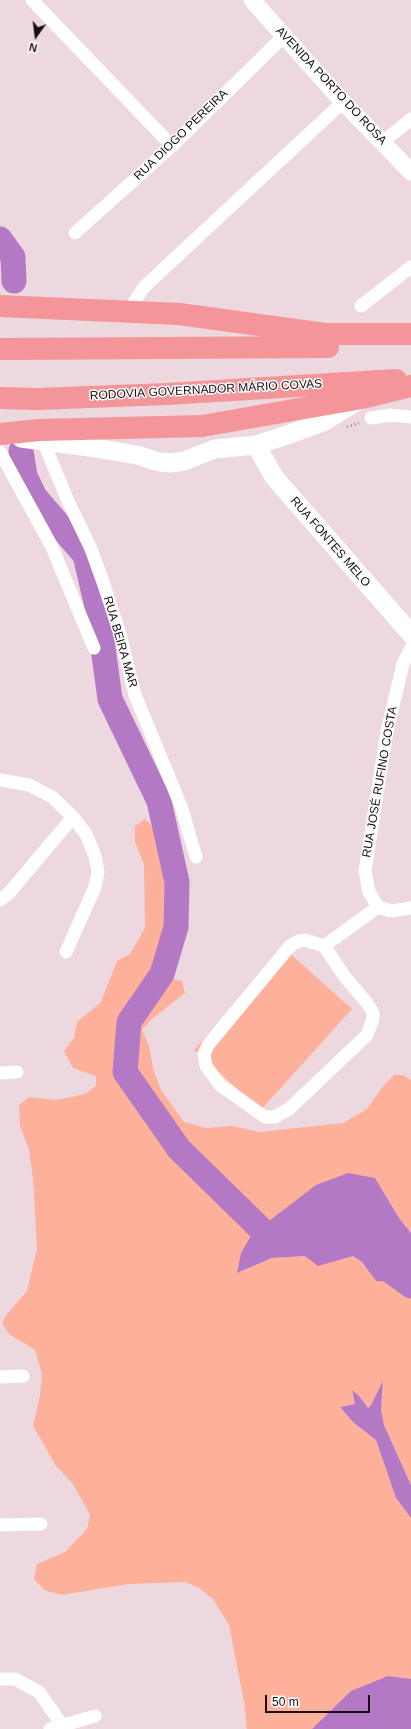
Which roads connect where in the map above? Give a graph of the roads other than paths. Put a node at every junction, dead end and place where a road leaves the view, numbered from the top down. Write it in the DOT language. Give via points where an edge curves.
graph roads {
  1 [pos="32,0"];
  2 [pos="252,0"];
  3 [pos="285,35"];
  4 [pos="343,102"];
  5 [pos="411,118"];
  6 [pos="383,142"];
  7 [pos="172,146"];
  8 [pos="411,172"];
  9 [pos="76,233"];
  10 [pos="411,267"];
  11 [pos="0,306"];
  12 [pos="361,306"];
  13 [pos="133,311"];
  14 [pos="411,334"];
  15 [pos="411,344"];
  16 [pos="0,350"];
  17 [pos="411,380"];
  18 [pos="411,386"];
  19 [pos="0,398"];
  20 [pos="362,398"];
  21 [pos="411,417"];
  22 [pos="371,418"];
  23 [pos="18,437"];
  24 [pos="256,445"];
  25 [pos="411,634"];
  26 [pos="94,648"];
  27 [pos="411,648"];
  28 [pos="0,780"];
  29 [pos="73,817"];
  30 [pos="196,857"];
  31 [pos="0,900"];
  32 [pos="378,907"];
  33 [pos="411,908"];
  34 [pos="324,946"];
  35 [pos="66,952"];
  36 [pos="17,1072"];
  37 [pos="0,1073"];
  38 [pos="23,1376"];
  39 [pos="0,1377"];
  40 [pos="41,1524"];
  41 [pos="0,1525"];
  42 [pos="0,1679"];
  43 [pos="95,1716"];
  44 [pos="56,1727"];
  1 -- 7 [label="street"];
  2 -- 3 [label="street, AVENIDA PORTO DO ROSA"];
  3 -- 4 [label="street, AVENIDA PORTO DO ROSA"];
  3 -- 7 [label="street, RUA DIOGO PEREIRA"];
  4 -- 6 [label="street, AVENIDA PORTO DO ROSA"];
  4 -- 13 [label="street" via="144,287 134,302"];
  5 -- 6 [label="street"];
  6 -- 8 [label="street, AVENIDA PORTO DO ROSA"];
  7 -- 9 [label="street, RUA DIOGO PEREIRA"];
  10 -- 12 [label="street"];
  11 -- 13 [label="highway"];
  13 -- 14 [label="highway" via="179,314 325,334"];
  15 -- 16 [label="highway"];
  17 -- 19 [label="highway, RODOVIA GOVERNADOR MÁRIO COVAS" via="166,394"];
  18 -- 20 [label="highway"];
  20 -- 23 [label="highway" via="202,426"];
  20 -- 24 [label="main road" via="325,421"];
  21 -- 22 [label="street" via="390,415"];
  23 -- 24 [label="main road" via="137,455 171,463 215,450"];
  23 -- 26 [label="street" via="51,545"];
  23 -- 30 [label="street, RUA BEIRA MAR" via="91,549 120,634 135,695 181,806"];
  24 -- 25 [label="main road, RUA FONTES MELO" via="274,477"];
  27 -- 32 [label="street, RUA JOSÉ RUFINO COSTA" via="403,664 387,731 367,849 365,871 369,892"];
  28 -- 29 [label="street" via="29,785 52,797"];
  29 -- 31 [label="street" via="9,893"];
  29 -- 35 [label="street" via="86,834 98,872 95,887"];
  32 -- 33 [label="street" via="391,911"];
  32 -- 34 [label="street"];
  34 -- 34 [label="street" via="373,1013 371,1029 289,1108 275,1117 265,1117 220,1085 206,1066 204,1054 208,1045 290,946 305,940"];
  36 -- 37 [label="street"];
  38 -- 39 [label="street"];
  40 -- 41 [label="street"];
  42 -- 44 [label="street" via="15,1680 39,1692"];
  43 -- 44 [label="street"];
}
